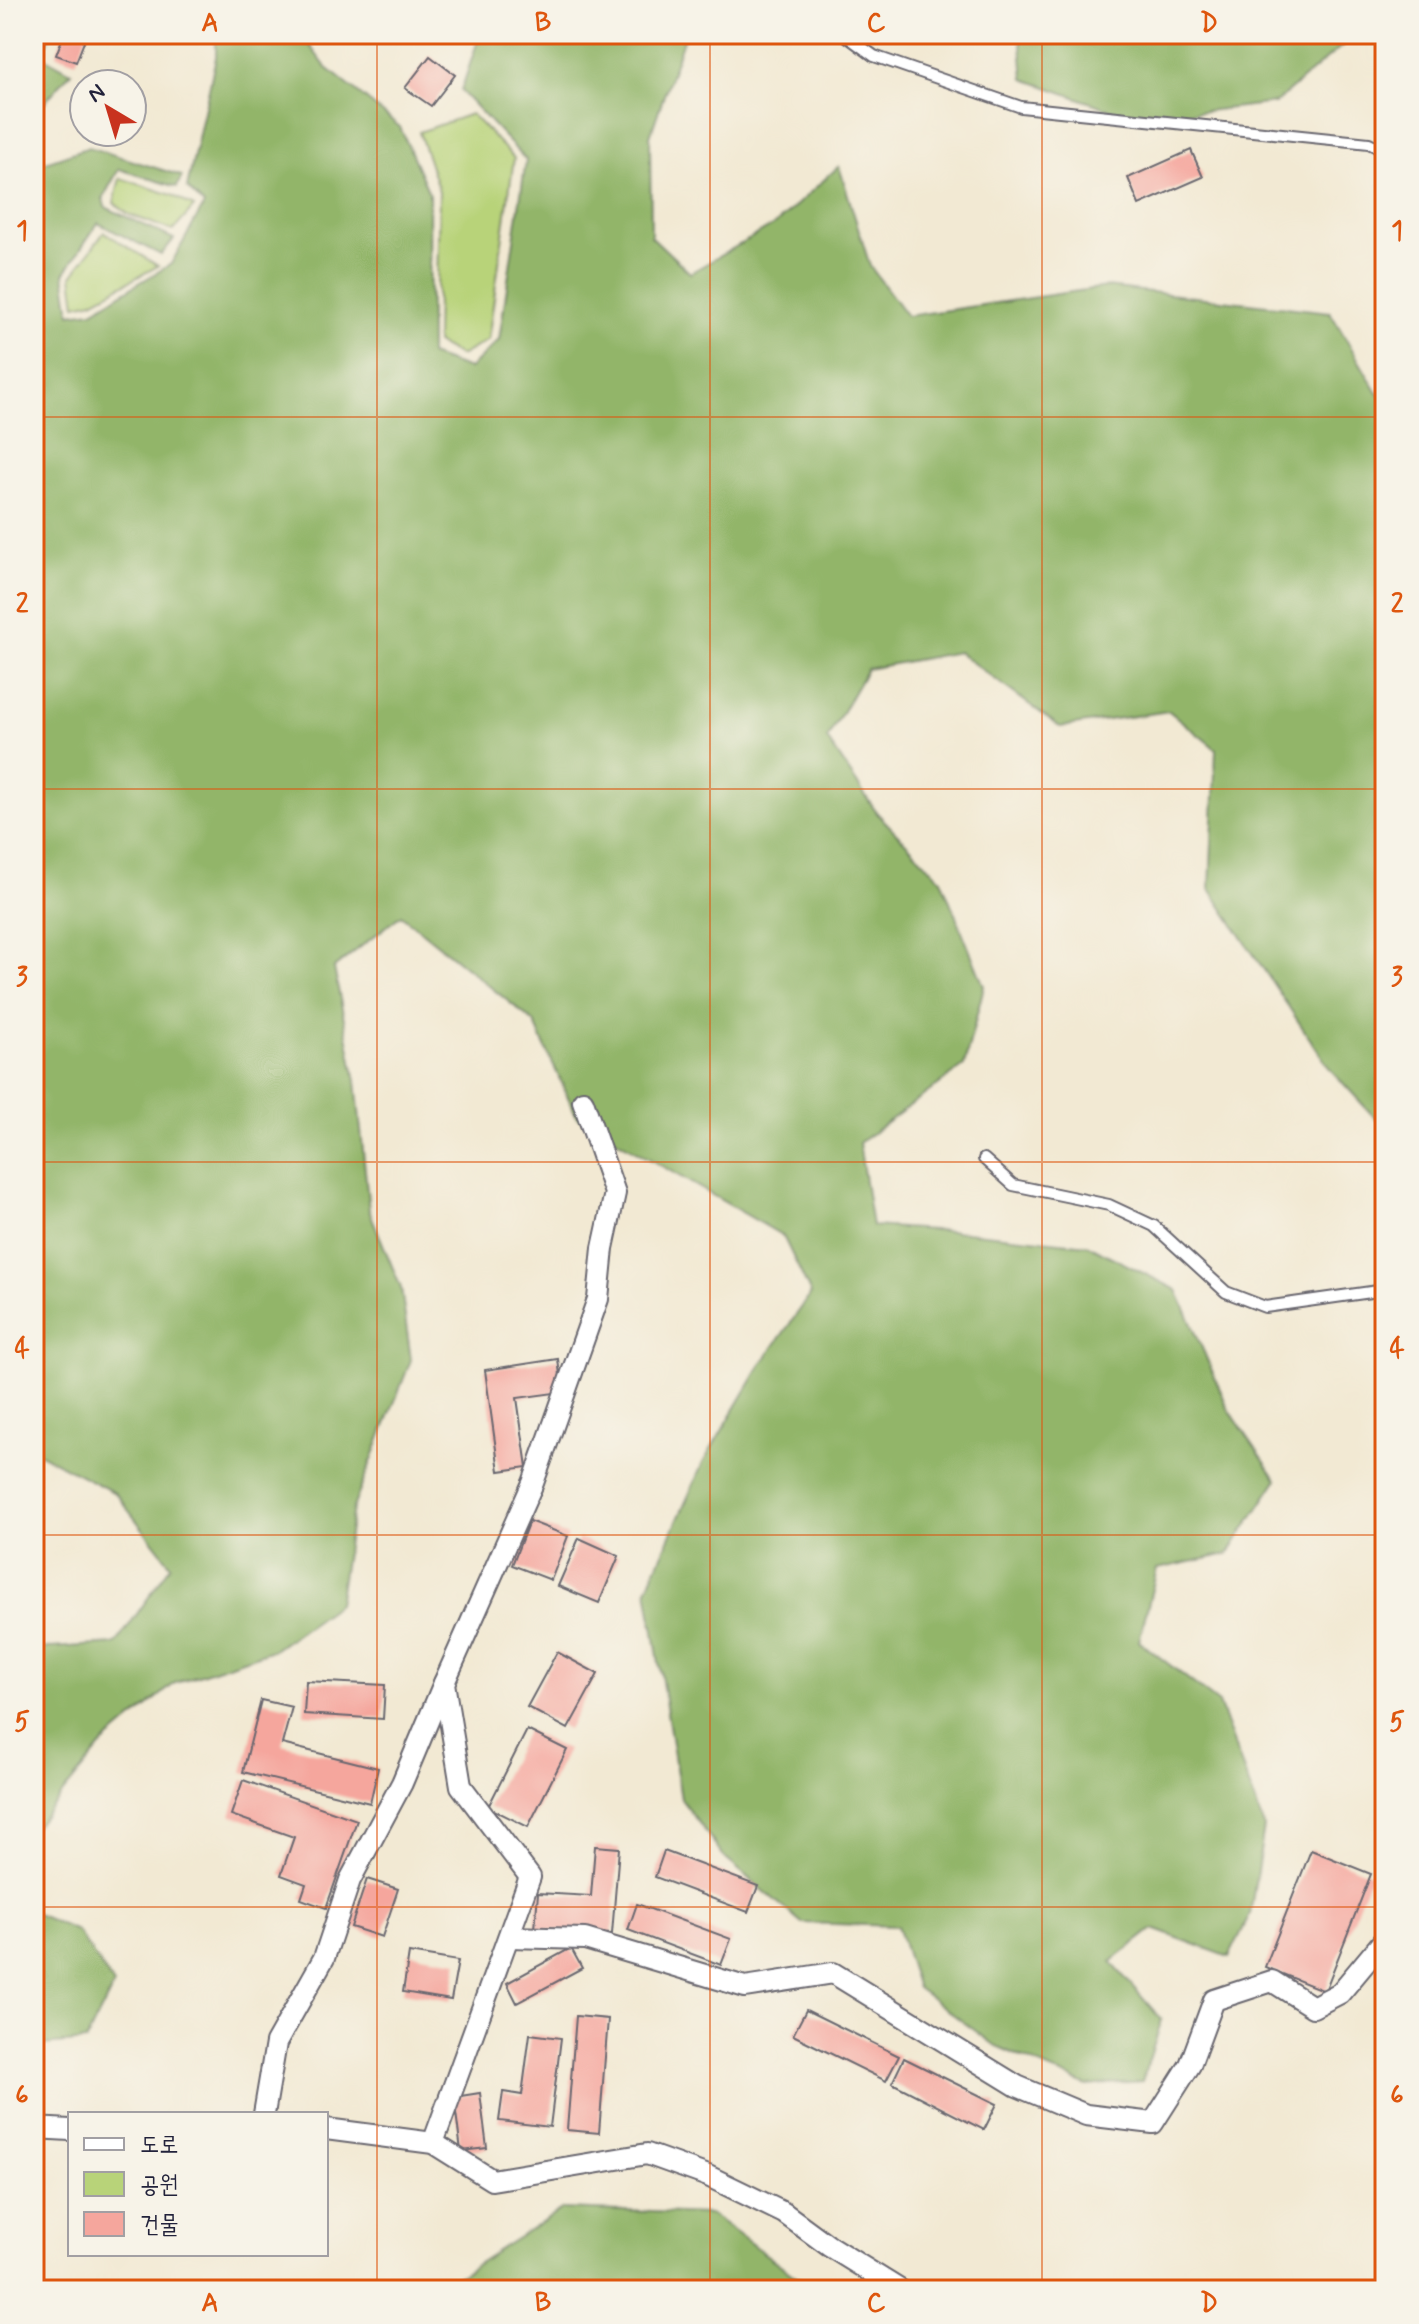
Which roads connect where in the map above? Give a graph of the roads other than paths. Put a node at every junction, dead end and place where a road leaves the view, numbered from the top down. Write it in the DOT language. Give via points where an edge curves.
graph roads {
  1 [pos="844,34"];
  2 [pos="1385,151"];
  3 [pos="583,1101"];
  4 [pos="984,1159"];
  5 [pos="1385,1290"];
  6 [pos="444,1683"];
  7 [pos="509,1937"];
  8 [pos="1385,1939"];
  9 [pos="264,2112"];
  10 [pos="34,2128"];
  11 [pos="328,2129"];
  12 [pos="68,2130"];
  13 [pos="433,2143"];
  14 [pos="900,2290"];
  1 -- 2 [label="lane" via="874,56 1021,107 1369,143"];
  3 -- 6 [label="street" via="615,1193 598,1299 533,1483"];
  4 -- 5 [label="lane" via="1013,1185 1109,1205 1154,1226 1226,1292 1265,1307"];
  6 -- 7 [label="street" via="461,1786 530,1877"];
  6 -- 9 [label="street" via="402,1783 350,1880 324,1958 276,2043"];
  7 -- 8 [label="street" via="585,1939 745,1987 833,1973 1017,2086 1086,2115 1153,2123 1190,2065 1214,2000 1272,1981 1313,2007 1340,1993"];
  7 -- 13 [label="street"];
  10 -- 12 [label="street"];
  11 -- 13 [label="street"];
  13 -- 14 [label="street" via="492,2180 647,2154 784,2213"];
}
